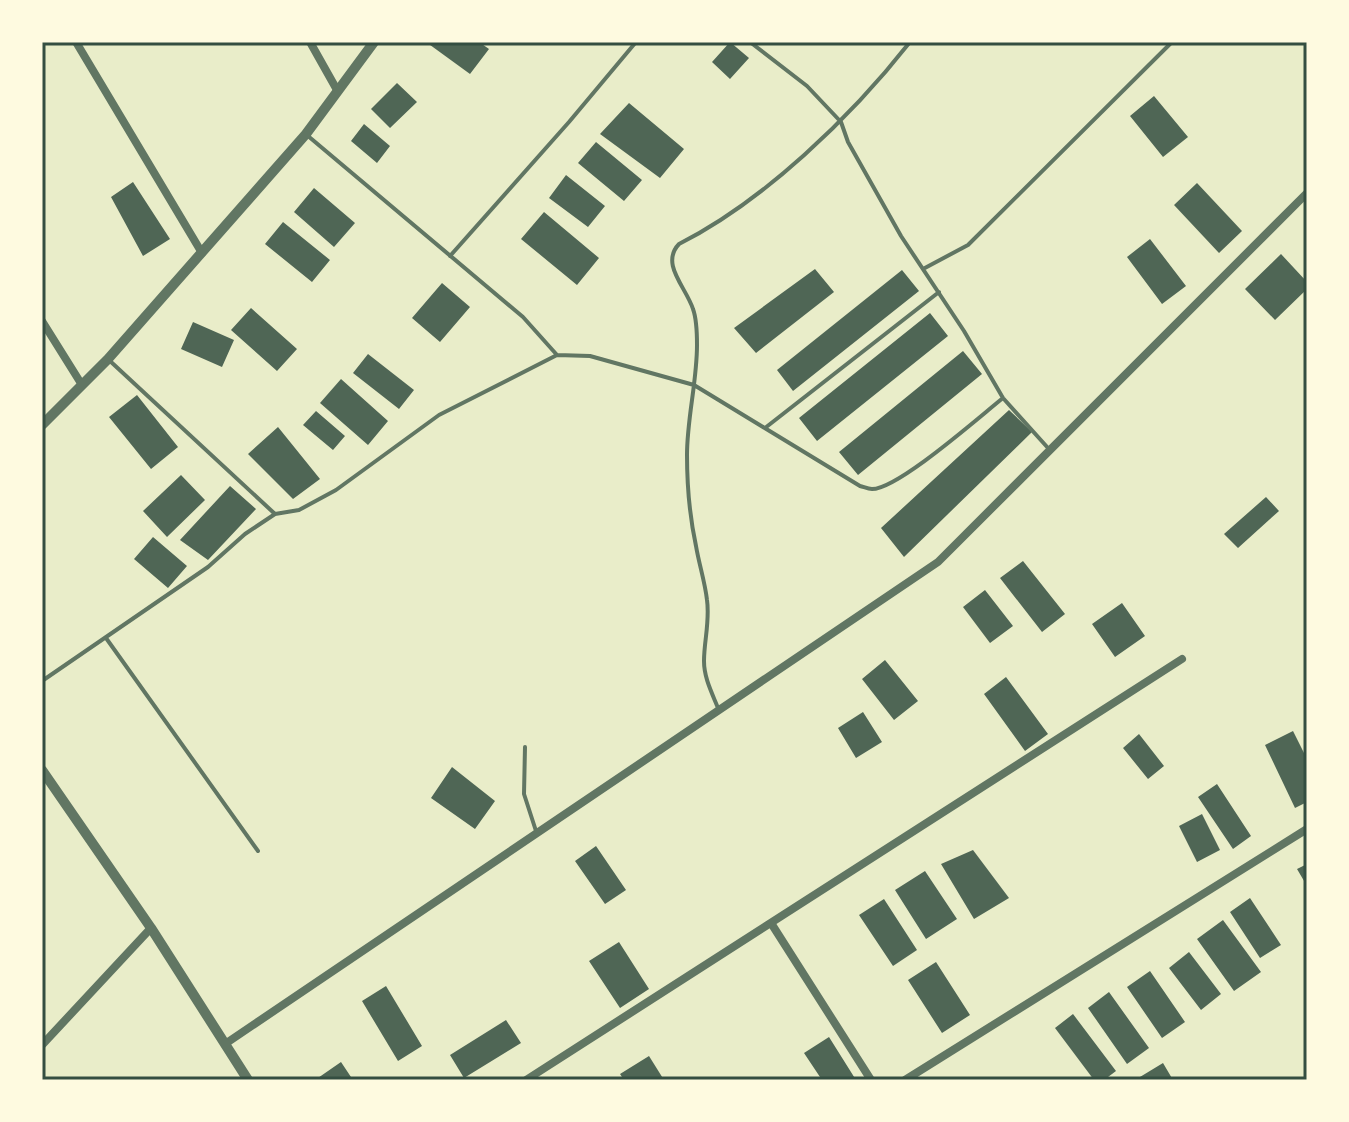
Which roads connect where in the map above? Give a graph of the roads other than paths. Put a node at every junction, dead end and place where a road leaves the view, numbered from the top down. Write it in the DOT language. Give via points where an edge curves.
graph roads {
  1 [pos="76,42"];
  2 [pos="310,42"];
  3 [pos="374,42"];
  4 [pos="636,42"];
  5 [pos="750,42"];
  6 [pos="910,42"];
  7 [pos="1172,42"];
  8 [pos="337,90"];
  9 [pos="841,122"];
  10 [pos="306,134"];
  11 [pos="1307,193"];
  12 [pos="202,253"];
  13 [pos="450,256"];
  14 [pos="923,269"];
  15 [pos="939,292"];
  16 [pos="42,321"];
  17 [pos="557,355"];
  18 [pos="108,359"];
  19 [pos="82,385"];
  20 [pos="694,385"];
  21 [pos="1003,398"];
  22 [pos="42,425"];
  23 [pos="765,428"];
  24 [pos="1050,450"];
  25 [pos="275,514"];
  26 [pos="106,638"];
  27 [pos="1182,659"];
  28 [pos="42,681"];
  29 [pos="719,710"];
  30 [pos="525,747"];
  31 [pos="42,770"];
  32 [pos="1307,829"];
  33 [pos="537,833"];
  34 [pos="258,851"];
  35 [pos="771,923"];
  36 [pos="151,928"];
  37 [pos="225,1044"];
  38 [pos="42,1045"];
  39 [pos="248,1080"];
  40 [pos="526,1080"];
  41 [pos="871,1080"];
  42 [pos="905,1080"];
  1 -- 12 [label="street"];
  2 -- 8 [label="street"];
  3 -- 8 [label="street"];
  4 -- 13 [label="lane"];
  5 -- 9 [label="lane" via="807,86"];
  6 -- 9 [label="lane"];
  7 -- 14 [label="lane" via="968,245"];
  8 -- 10 [label="street"];
  9 -- 14 [label="lane" via="854,154"];
  9 -- 20 [label="lane" via="736,210 672,251 673,270 695,314"];
  10 -- 12 [label="street"];
  10 -- 13 [label="lane"];
  11 -- 24 [label="street"];
  12 -- 18 [label="street"];
  13 -- 17 [label="lane" via="523,317"];
  14 -- 15 [label="lane"];
  15 -- 21 [label="lane"];
  15 -- 23 [label="lane"];
  16 -- 19 [label="street"];
  17 -- 20 [label="lane" via="590,356"];
  17 -- 25 [label="lane" via="439,415 336,490 299,510"];
  18 -- 19 [label="street"];
  18 -- 25 [label="lane"];
  19 -- 22 [label="street"];
  20 -- 23 [label="lane"];
  20 -- 29 [label="lane" via="687,460 708,614 705,678"];
  21 -- 23 [label="lane" via="913,469 874,489 860,486"];
  21 -- 24 [label="lane"];
  24 -- 29 [label="street" via="938,562"];
  25 -- 26 [label="lane"];
  26 -- 28 [label="lane"];
  26 -- 34 [label="lane"];
  27 -- 35 [label="street"];
  29 -- 33 [label="street"];
  30 -- 33 [label="lane" via="524,794"];
  31 -- 36 [label="street"];
  32 -- 42 [label="street"];
  33 -- 37 [label="street"];
  35 -- 40 [label="street"];
  35 -- 41 [label="street"];
  36 -- 37 [label="street"];
  36 -- 38 [label="street"];
  37 -- 39 [label="street"];
}
